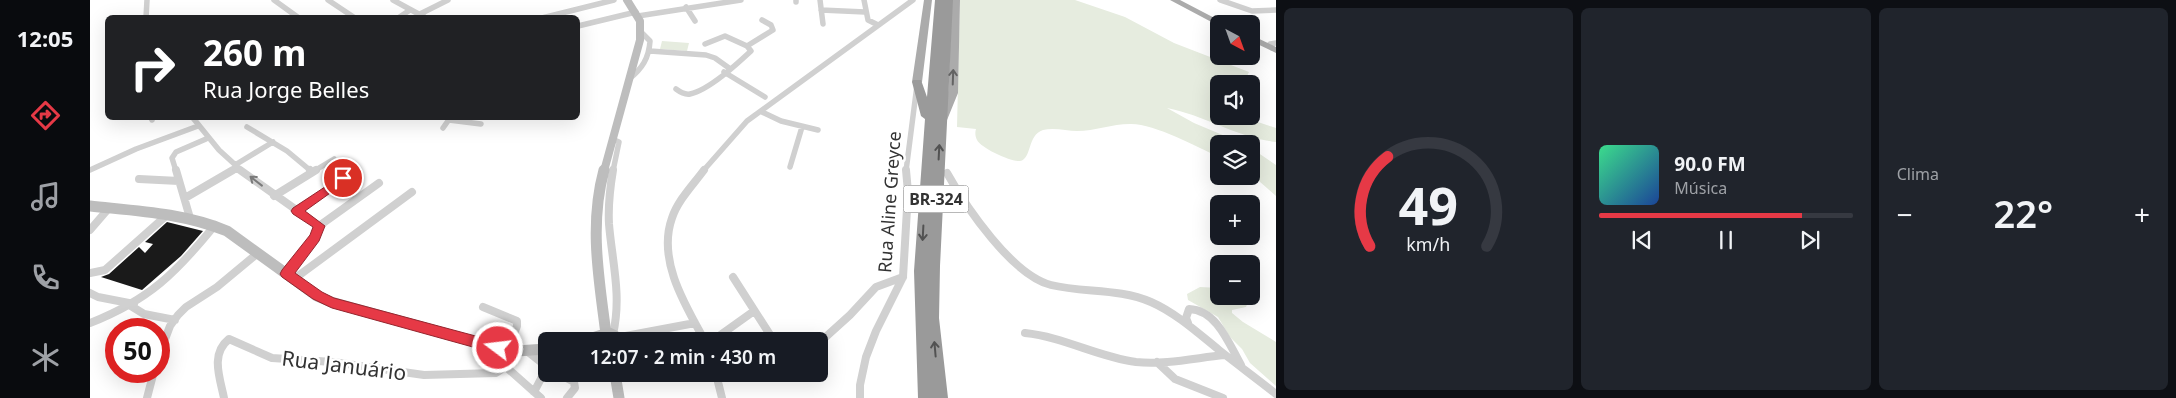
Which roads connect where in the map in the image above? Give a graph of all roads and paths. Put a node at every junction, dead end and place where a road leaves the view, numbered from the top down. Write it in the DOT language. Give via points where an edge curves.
graph roads {
  1 [pos="148,0"];
  2 [pos="274,0"];
  3 [pos="328,0"];
  4 [pos="393,0"];
  5 [pos="448,0"];
  6 [pos="584,0"];
  7 [pos="614,0"];
  8 [pos="628,0"];
  9 [pos="741,0"];
  10 [pos="820,0"];
  11 [pos="864,0"];
  12 [pos="913,0"];
  13 [pos="940,0"];
  14 [pos="948,0"];
  15 [pos="956,0"];
  16 [pos="1174,0"];
  17 [pos="1220,0"];
  18 [pos="926,1"];
  19 [pos="583,7"];
  20 [pos="686,7"];
  21 [pos="410,10"];
  22 [pos="821,10"];
  23 [pos="1276,10"];
  24 [pos="866,12"];
  25 [pos="420,14"];
  26 [pos="637,14"];
  27 [pos="146,15"];
  28 [pos="295,15"];
  29 [pos="351,15"];
  30 [pos="402,15"];
  31 [pos="553,15"];
  32 [pos="1210,18"];
  33 [pos="762,20"];
  34 [pos="695,21"];
  35 [pos="823,24"];
  36 [pos="878,25"];
  37 [pos="580,26"];
  38 [pos="641,32"];
  39 [pos="1260,41"];
  40 [pos="704,44"];
  41 [pos="1275,46"];
  42 [pos="748,49"];
  43 [pos="650,51"];
  44 [pos="726,70"];
  45 [pos="629,80"];
  46 [pos="917,82"];
  47 [pos="676,89"];
  48 [pos="765,97"];
  49 [pos="919,106"];
  50 [pos="762,112"];
  51 [pos="194,120"];
  52 [pos="449,120"];
  53 [pos="456,120"];
  54 [pos="481,124"];
  55 [pos="935,124"];
  56 [pos="198,126"];
  57 [pos="247,127"];
  58 [pos="802,127"];
  59 [pos="443,128"];
  60 [pos="818,130"];
  61 [pos="206,139"];
  62 [pos="612,139"];
  63 [pos="272,142"];
  64 [pos="334,159"];
  65 [pos="237,166"];
  66 [pos="790,167"];
  67 [pos="90,170"];
  68 [pos="312,172"];
  69 [pos="353,172"];
  70 [pos="947,172"];
  71 [pos="139,179"];
  72 [pos="179,181"];
  73 [pos="379,183"];
  74 [pos="412,192"];
  75 [pos="274,196"];
  76 [pos="185,198"];
  77 [pos="90,206"];
  78 [pos="109,208"];
  79 [pos="297,211"];
  80 [pos="167,215"];
  81 [pos="190,218"];
  82 [pos="215,225"];
  83 [pos="319,226"];
  84 [pos="90,230"];
  85 [pos="258,253"];
  86 [pos="90,273"];
  87 [pos="290,276"];
  88 [pos="733,277"];
  89 [pos="903,277"];
  90 [pos="90,293"];
  91 [pos="133,305"];
  92 [pos="483,307"];
  93 [pos="754,311"];
  94 [pos="175,320"];
  95 [pos="90,323"];
  96 [pos="694,323"];
  97 [pos="1188,323"];
  98 [pos="170,331"];
  99 [pos="607,332"];
  100 [pos="612,332"];
  101 [pos="643,332"];
  102 [pos="700,332"];
  103 [pos="725,332"];
  104 [pos="768,332"];
  105 [pos="1024,333"];
  106 [pos="828,335"];
  107 [pos="538,349"];
  108 [pos="517,350"];
  109 [pos="1224,355"];
  110 [pos="1157,362"];
  111 [pos="538,363"];
  112 [pos="506,367"];
  113 [pos="1243,369"];
  114 [pos="541,382"];
  115 [pos="574,382"];
  116 [pos="616,382"];
  117 [pos="718,382"];
  118 [pos="151,383"];
  119 [pos="1276,394"];
  120 [pos="537,395"];
  121 [pos="147,398"];
  122 [pos="224,398"];
  123 [pos="567,398"];
  124 [pos="619,398"];
  125 [pos="722,398"];
  126 [pos="860,398"];
  127 [pos="926,398"];
  128 [pos="940,398"];
  129 [pos="1223,398"];
  1 -- 27 [label="street"];
  2 -- 28 [label="street"];
  3 -- 29 [label="street"];
  4 -- 21 [label="street"];
  5 -- 25 [label="street"];
  6 -- 19 [label="street"];
  7 -- 19 [label="street"];
  8 -- 26 [label="main road"];
  9 -- 20 [label="street"];
  10 -- 22 [label="street"];
  11 -- 24 [label="street"];
  12 -- 36 [label="street"];
  13 -- 55 [label="highway, BR-324"];
  14 -- 55 [label="highway, BR-324"];
  55 -- 15 [label="main road, one-way" via="953,93"];
  16 -- 32 [label="main road"];
  17 -- 23 [label="street" via="1252,11"];
  18 -- 46 [label="main road"];
  19 -- 31 [label="street"];
  20 -- 26 [label="street"];
  20 -- 34 [label="street"];
  21 -- 25 [label="street"];
  21 -- 30 [label="street"];
  22 -- 24 [label="street"];
  22 -- 35 [label="street"];
  24 -- 36 [label="street" via="868,20"];
  26 -- 37 [label="street"];
  26 -- 38 [label="main road"];
  33 -- 42 [label="street" via="773,30"];
  36 -- 50 [label="street"];
  38 -- 43 [label="street" via="650,41"];
  38 -- 45 [label="main road"];
  39 -- 41 [label="main road"];
  40 -- 42 [label="street" via="725,36"];
  42 -- 44 [label="street"];
  43 -- 44 [label="street" via="706,55 715,58"];
  43 -- 45 [label="street" via="644,66"];
  44 -- 47 [label="street" via="692,94"];
  44 -- 48 [label="street"];
  45 -- 62 [label="main road"];
  46 -- 49 [label="highway"];
  49 -- 55 [label="highway"];
  49 -- 89 [label="street, Rua Aline Greyce" via="906,168 908,192"];
  50 -- 58 [label="street" via="781,122"];
  50 -- 96 [label="street" via="747,121 727,141 685,195 672,219 668,247 683,300"];
  51 -- 56 [label="street"];
  52 -- 59 [label="street"];
  53 -- 54 [label="street"];
  55 -- 127 [label="highway, BR-324, one-way" via="921,271"];
  128 -- 55 [label="highway, BR-324, one-way" via="932,318"];
  56 -- 61 [label="street"];
  56 -- 67 [label="street" via="136,148"];
  57 -- 63 [label="street"];
  58 -- 60 [label="street"];
  58 -- 66 [label="street"];
  61 -- 65 [label="street"];
  61 -- 72 [label="street" via="173,155 171,161"];
  62 -- 99 [label="main road" via="600,185 595,230"];
  62 -- 100 [label="street" via="619,142 609,194 608,221 617,296 617,322"];
  63 -- 65 [label="street"];
  63 -- 68 [label="street"];
  64 -- 68 [label="street"];
  75 -- 65 [label="street, one-way"];
  65 -- 76 [label="street"];
  68 -- 75 [label="street"];
  69 -- 79 [label="street"];
  70 -- 97 [label="street" via="968,208 1031,277 1048,285 1138,297"];
  71 -- 72 [label="street"];
  72 -- 76 [label="street"];
  73 -- 83 [label="street"];
  74 -- 87 [label="street"];
  75 -- 79 [label="street"];
  76 -- 81 [label="street"];
  77 -- 78 [label="main road"];
  78 -- 80 [label="main road"];
  78 -- 84 [label="street"];
  79 -- 83 [label="street"];
  80 -- 81 [label="main road"];
  80 -- 86 [label="street" via="109,266"];
  81 -- 82 [label="main road"];
  82 -- 85 [label="main road"];
  82 -- 91 [label="street" via="168,280"];
  83 -- 87 [label="street"];
  85 -- 87 [label="main road"];
  85 -- 94 [label="street"];
  87 -- 108 [label="main road" via="317,296 344,307"];
  88 -- 93 [label="street"];
  89 -- 106 [label="street" via="876,287"];
  89 -- 126 [label="street, Rua Aline Greyce" via="876,331 860,385"];
  90 -- 91 [label="street"];
  91 -- 94 [label="street" via="144,314"];
  91 -- 95 [label="street"];
  92 -- 108 [label="street" via="517,321"];
  93 -- 103 [label="street"];
  93 -- 104 [label="street"];
  94 -- 98 [label="street"];
  96 -- 101 [label="street"];
  96 -- 102 [label="street"];
  97 -- 109 [label="street"];
  97 -- 113 [label="street" via="1189,309 1211,317"];
  105 -- 110 [label="street" via="1052,336 1136,362"];
  107 -- 108 [label="main road"];
  108 -- 111 [label="street"];
  108 -- 112 [label="street"];
  109 -- 110 [label="street"];
  109 -- 113 [label="street"];
  110 -- 129 [label="street" via="1175,379"];
  112 -- 120 [label="street"];
  112 -- 122 [label="street, Rua Januário" via="487,374 409,374 341,363 272,358 229,338 222,345 218,362"];
  113 -- 119 [label="street"];
  114 -- 120 [label="street"];
  115 -- 123 [label="street" via="575,388"];
  116 -- 124 [label="main road"];
  117 -- 125 [label="street"];
  118 -- 121 [label="street"];
}
